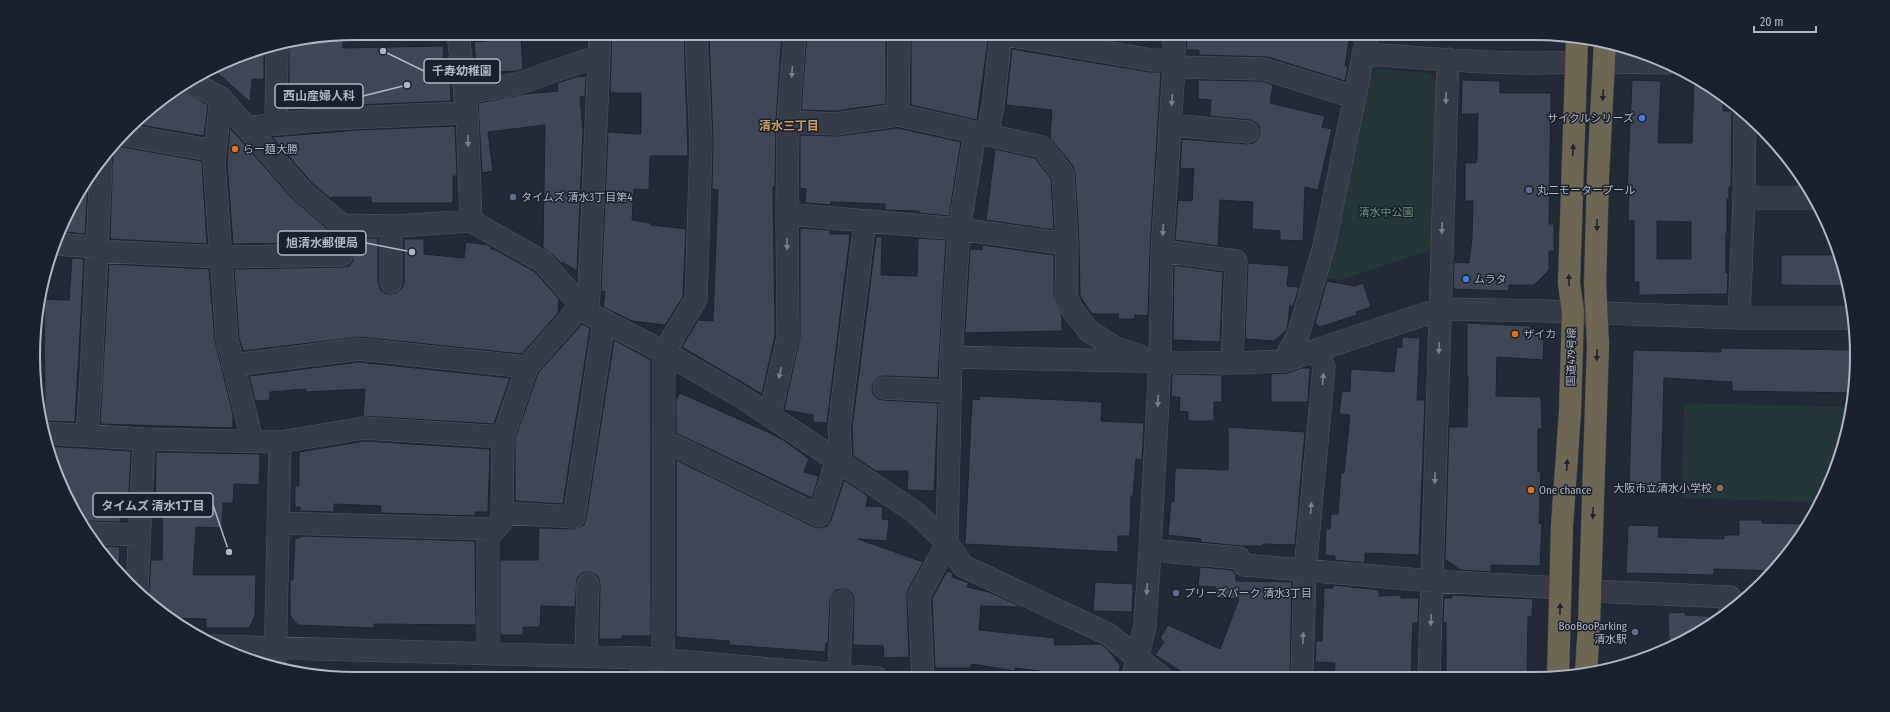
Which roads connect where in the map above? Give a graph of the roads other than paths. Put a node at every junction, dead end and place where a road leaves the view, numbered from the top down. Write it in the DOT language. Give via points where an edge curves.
graph roads {
  1 [pos="459,40"];
  2 [pos="599,40"];
  3 [pos="696,40"];
  4 [pos="794,40"];
  5 [pos="899,40"];
  6 [pos="1000,40"];
  7 [pos="1036,40"];
  8 [pos="1174,40"];
  9 [pos="1366,40"];
  10 [pos="1577,43"];
  11 [pos="277,50"];
  12 [pos="1605,52"];
  13 [pos="1363,54"];
  14 [pos="598,56"];
  15 [pos="1639,58"];
  16 [pos="1448,59"];
  17 [pos="1576,62"];
  18 [pos="1174,64"];
  19 [pos="195,84"];
  20 [pos="1354,97"];
  21 [pos="221,98"];
  22 [pos="466,103"];
  23 [pos="898,115"];
  24 [pos="788,122"];
  25 [pos="1746,122"];
  26 [pos="276,124"];
  27 [pos="1170,124"];
  28 [pos="247,128"];
  29 [pos="1248,132"];
  30 [pos="981,134"];
  31 [pos="130,136"];
  32 [pos="215,151"];
  33 [pos="100,171"];
  34 [pos="1744,198"];
  35 [pos="1808,198"];
  36 [pos="787,214"];
  37 [pos="471,221"];
  38 [pos="865,221"];
  39 [pos="342,225"];
  40 [pos="391,226"];
  41 [pos="959,230"];
  42 [pos="1068,244"];
  43 [pos="60,245"];
  44 [pos="97,249"];
  45 [pos="1162,251"];
  46 [pos="221,257"];
  47 [pos="391,282"];
  48 [pos="1440,309"];
  49 [pos="1572,312"];
  50 [pos="1597,313"];
  51 [pos="590,314"];
  52 [pos="1739,318"];
  53 [pos="1847,318"];
  54 [pos="1318,350"];
  55 [pos="664,352"];
  56 [pos="951,357"];
  57 [pos="1284,360"];
  58 [pos="1160,362"];
  59 [pos="1232,363"];
  60 [pos="233,365"];
  61 [pos="527,367"];
  62 [pos="884,388"];
  63 [pos="950,391"];
  64 [pos="770,415"];
  65 [pos="50,433"];
  66 [pos="87,435"];
  67 [pos="503,437"];
  68 [pos="144,439"];
  69 [pos="252,440"];
  70 [pos="663,440"];
  71 [pos="280,442"];
  72 [pos="839,462"];
  73 [pos="499,521"];
  74 [pos="280,523"];
  75 [pos="94,533"];
  76 [pos="139,536"];
  77 [pos="947,543"];
  78 [pos="1150,550"];
  79 [pos="1305,571"];
  80 [pos="1433,581"];
  81 [pos="138,584"];
  82 [pos="588,584"];
  83 [pos="1561,588"];
  84 [pos="1590,591"];
  85 [pos="842,601"];
  86 [pos="1730,604"];
  87 [pos="247,653"];
  88 [pos="488,654"];
  89 [pos="586,656"];
  90 [pos="276,658"];
  91 [pos="649,665"];
  92 [pos="1135,667"];
  93 [pos="1586,667"];
  94 [pos="1558,671"];
  95 [pos="798,672"];
  96 [pos="840,672"];
  97 [pos="923,672"];
  98 [pos="1148,672"];
  99 [pos="1302,672"];
  100 [pos="1429,672"];
  1 -- 22 [label="street"];
  2 -- 14 [label="street"];
  3 -- 55 [label="street" via="701,143 696,299"];
  4 -- 24 [label="street, one-way"];
  5 -- 23 [label="street"];
  6 -- 30 [label="street" via="994,99"];
  7 -- 18 [label="street"];
  8 -- 18 [label="street"];
  9 -- 13 [label="street"];
  10 -- 17 [label="highway, 国道479号線"];
  11 -- 26 [label="street"];
  12 -- 15 [label="street"];
  12 -- 50 [label="highway, one-way" via="1598,176"];
  13 -- 16 [label="street"];
  13 -- 20 [label="street"];
  14 -- 22 [label="street"];
  14 -- 51 [label="street"];
  16 -- 17 [label="street"];
  16 -- 48 [label="street, one-way"];
  49 -- 17 [label="highway, 国道479号線, one-way" via="1569,283"];
  18 -- 20 [label="street" via="1264,69"];
  18 -- 27 [label="street, one-way"];
  19 -- 21 [label="street"];
  20 -- 57 [label="street" via="1324,246 1298,336"];
  21 -- 28 [label="street"];
  21 -- 32 [label="street"];
  22 -- 26 [label="street" via="361,117"];
  22 -- 37 [label="street, one-way"];
  23 -- 24 [label="street" via="836,124"];
  23 -- 30 [label="street"];
  24 -- 36 [label="street"];
  25 -- 34 [label="street"];
  26 -- 28 [label="street"];
  27 -- 29 [label="street"];
  27 -- 45 [label="street, one-way"];
  28 -- 39 [label="street" via="303,192"];
  30 -- 41 [label="street"];
  30 -- 42 [label="street" via="1042,148 1063,174"];
  31 -- 32 [label="street"];
  32 -- 46 [label="street"];
  33 -- 44 [label="street"];
  34 -- 35 [label="street"];
  34 -- 52 [label="street"];
  36 -- 38 [label="street"];
  36 -- 64 [label="street, one-way" via="788,337"];
  37 -- 40 [label="street"];
  37 -- 51 [label="street" via="543,262"];
  38 -- 41 [label="street"];
  38 -- 72 [label="street" via="839,428"];
  39 -- 40 [label="street"];
  39 -- 46 [label="street" via="342,255"];
  40 -- 47 [label="street"];
  41 -- 42 [label="street"];
  41 -- 56 [label="street"];
  42 -- 58 [label="street" via="1066,296 1071,308 1089,331 1114,348"];
  43 -- 44 [label="street"];
  44 -- 46 [label="street"];
  44 -- 66 [label="street"];
  45 -- 58 [label="street"];
  45 -- 59 [label="street" via="1236,261"];
  46 -- 60 [label="street" via="226,340"];
  48 -- 49 [label="street"];
  48 -- 54 [label="street"];
  48 -- 80 [label="street, one-way"];
  49 -- 50 [label="street"];
  83 -- 49 [label="highway, 国道479号線, one-way"];
  50 -- 52 [label="street"];
  50 -- 84 [label="highway, one-way"];
  51 -- 55 [label="street"];
  51 -- 61 [label="street"];
  51 -- 73 [label="street" via="574,517"];
  52 -- 53 [label="street"];
  54 -- 57 [label="street"];
  79 -- 54 [label="street, one-way" via="1324,367"];
  55 -- 64 [label="street"];
  55 -- 70 [label="street"];
  56 -- 58 [label="street"];
  56 -- 63 [label="street"];
  57 -- 59 [label="street"];
  58 -- 59 [label="street"];
  58 -- 78 [label="street, one-way"];
  60 -- 61 [label="street" via="359,349"];
  60 -- 69 [label="street"];
  61 -- 67 [label="street"];
  62 -- 63 [label="street"];
  63 -- 77 [label="street"];
  64 -- 72 [label="street"];
  65 -- 66 [label="street"];
  66 -- 68 [label="street"];
  67 -- 71 [label="street" via="364,428"];
  67 -- 73 [label="street"];
  68 -- 69 [label="street"];
  68 -- 76 [label="street"];
  69 -- 71 [label="street"];
  70 -- 72 [label="street" via="819,516"];
  70 -- 91 [label="street"];
  71 -- 74 [label="street"];
  72 -- 77 [label="street" via="915,512"];
  73 -- 74 [label="street"];
  73 -- 88 [label="street" via="488,538"];
  74 -- 90 [label="street"];
  75 -- 76 [label="street"];
  76 -- 81 [label="street"];
  77 -- 92 [label="street" via="963,566 1108,634"];
  77 -- 97 [label="street" via="919,596"];
  78 -- 79 [label="street" via="1239,558 1244,565"];
  78 -- 92 [label="street, one-way" via="1145,626"];
  79 -- 80 [label="street"];
  99 -- 79 [label="street, one-way"];
  80 -- 83 [label="street"];
  80 -- 100 [label="street, one-way"];
  82 -- 89 [label="street"];
  94 -- 83 [label="highway, 国道479号線, one-way"];
  84 -- 86 [label="street" via="1730,597"];
  84 -- 93 [label="highway"];
  85 -- 96 [label="street"];
  87 -- 90 [label="street"];
  88 -- 89 [label="street"];
  88 -- 90 [label="street"];
  89 -- 91 [label="street"];
  91 -- 95 [label="street"];
  92 -- 98 [label="street"];
}
